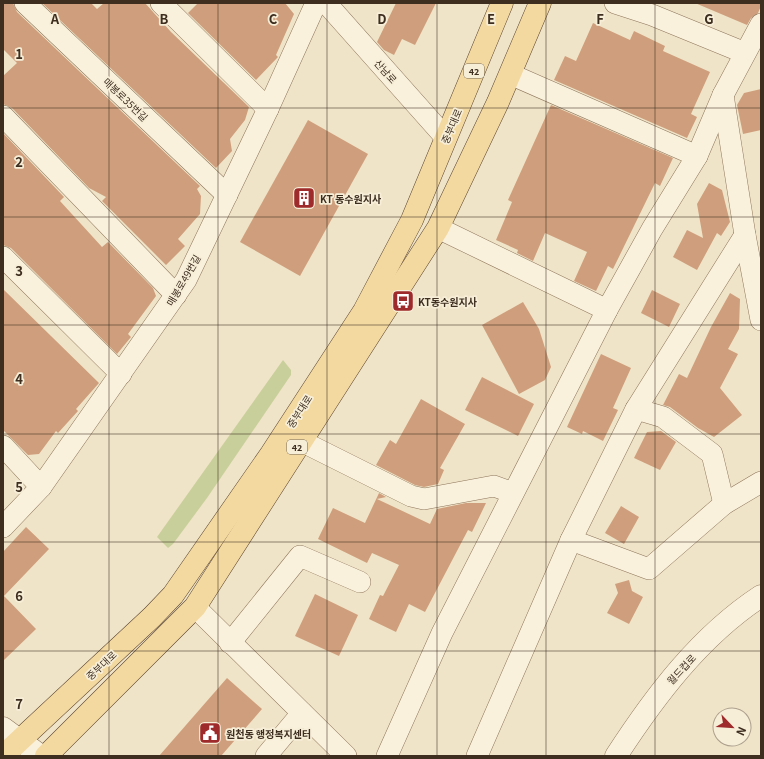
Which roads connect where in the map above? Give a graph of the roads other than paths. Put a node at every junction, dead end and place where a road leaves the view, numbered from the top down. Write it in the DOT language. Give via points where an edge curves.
graph roads {
  1 [pos="25,3"];
  2 [pos="161,3"];
  3 [pos="316,3"];
  4 [pos="326,3"];
  5 [pos="502,3"];
  6 [pos="540,3"];
  7 [pos="615,3"];
  8 [pos="761,24"];
  9 [pos="745,53"];
  10 [pos="510,74"];
  11 [pos="723,95"];
  12 [pos="268,109"];
  13 [pos="3,116"];
  14 [pos="446,138"];
  15 [pos="697,156"];
  16 [pos="227,195"];
  17 [pos="438,228"];
  18 [pos="745,235"];
  19 [pos="3,257"];
  20 [pos="176,295"];
  21 [pos="607,310"];
  22 [pos="761,320"];
  23 [pos="121,374"];
  24 [pos="636,409"];
  25 [pos="301,441"];
  26 [pos="3,446"];
  27 [pos="761,482"];
  28 [pos="41,487"];
  29 [pos="513,493"];
  30 [pos="724,504"];
  31 [pos="3,527"];
  32 [pos="571,540"];
  33 [pos="360,582"];
  34 [pos="760,597"];
  35 [pos="194,607"];
  36 [pos="230,643"];
  37 [pos="302,713"];
  38 [pos="11,735"];
  39 [pos="3,756"];
  40 [pos="41,756"];
  41 [pos="46,756"];
  42 [pos="266,756"];
  43 [pos="346,756"];
  44 [pos="387,756"];
  45 [pos="477,756"];
  46 [pos="616,756"];
  1 -- 16 [label="street, 매봉로35번길"];
  2 -- 12 [label="street"];
  3 -- 12 [label="street, 매봉로49번길"];
  4 -- 14 [label="street, 산남로"];
  5 -- 14 [label="main road, 중부대로 / 42"];
  6 -- 10 [label="main road, 중부대로 / 42"];
  7 -- 9 [label="street" via="652,15"];
  8 -- 9 [label="street"];
  9 -- 11 [label="street"];
  10 -- 15 [label="street"];
  10 -- 17 [label="main road, 중부대로 / 42"];
  11 -- 15 [label="street"];
  11 -- 18 [label="street"];
  12 -- 16 [label="street, 매봉로49번길"];
  13 -- 20 [label="street"];
  14 -- 38 [label="main road, 중부대로 / 42" via="412,220 364,311 271,454 173,595 152,617"];
  15 -- 21 [label="street" via="652,229"];
  16 -- 20 [label="street, 매봉로49번길" via="186,280"];
  17 -- 21 [label="street"];
  17 -- 25 [label="main road, 중부대로 / 42"];
  18 -- 22 [label="street"];
  18 -- 24 [label="street"];
  19 -- 23 [label="street"];
  20 -- 23 [label="street, 매봉로49번길"];
  21 -- 29 [label="street"];
  23 -- 28 [label="street, 매봉로49번길"];
  24 -- 30 [label="street" via="663,417 712,454"];
  24 -- 32 [label="street"];
  25 -- 29 [label="street" via="411,496 424,499 494,486"];
  25 -- 35 [label="main road, 중부대로 / 42"];
  26 -- 28 [label="street"];
  27 -- 30 [label="street"];
  28 -- 31 [label="street, 매봉로49번길"];
  29 -- 44 [label="street" via="442,633"];
  30 -- 32 [label="street" via="650,569"];
  32 -- 45 [label="street"];
  33 -- 36 [label="street" via="300,556"];
  34 -- 46 [label="street, 월드컵로" via="718,630 675,674 641,717"];
  35 -- 36 [label="street"];
  35 -- 41 [label="main road, 중부대로 / 42"];
  36 -- 37 [label="street"];
  37 -- 42 [label="street"];
  37 -- 43 [label="street"];
  38 -- 39 [label="main road, 중부대로 / 42"];
  38 -- 40 [label="street"];
}
